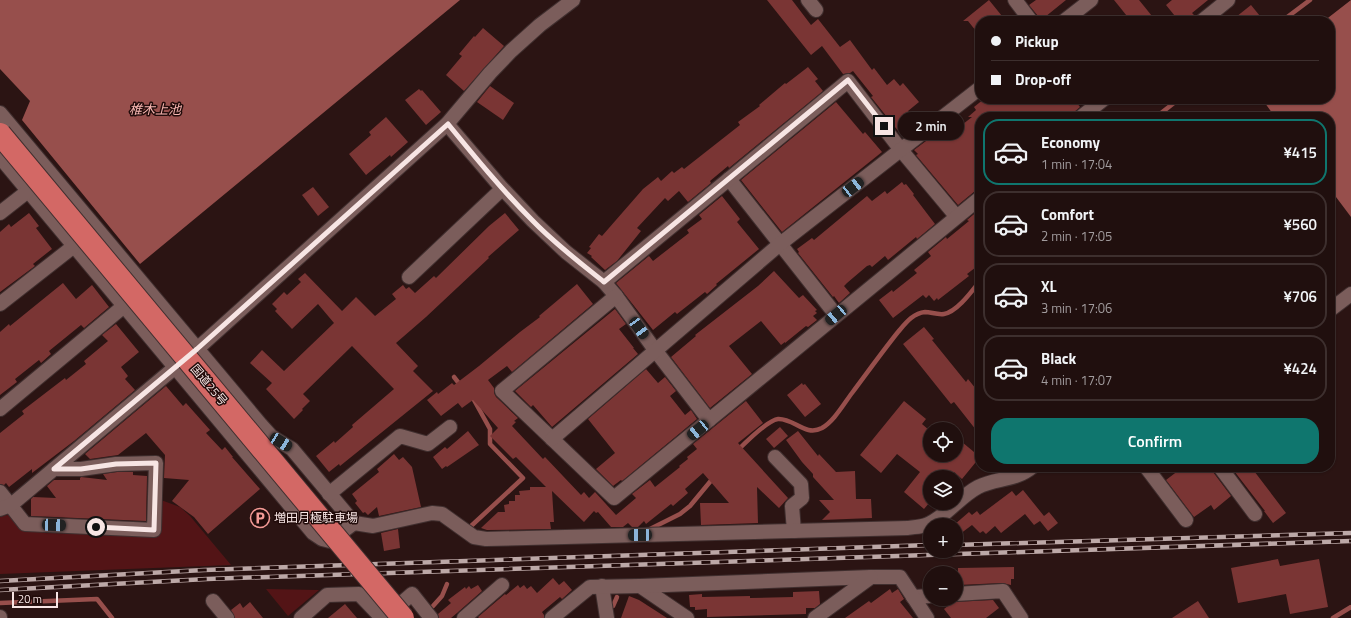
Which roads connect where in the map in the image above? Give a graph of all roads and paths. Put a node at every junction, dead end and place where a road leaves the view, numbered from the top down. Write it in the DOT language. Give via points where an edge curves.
graph roads {
  1 [pos="573,0"];
  2 [pos="1014,0"];
  3 [pos="1091,0"];
  4 [pos="1228,0"];
  5 [pos="1027,16"];
  6 [pos="1070,16"];
  7 [pos="1208,16"];
  8 [pos="975,92"];
  9 [pos="1094,104"];
  10 [pos="1086,112"];
  11 [pos="0,113"];
  12 [pos="448,124"];
  13 [pos="0,134"];
  14 [pos="902,150"];
  15 [pos="0,157"];
  16 [pos="729,179"];
  17 [pos="502,189"];
  18 [pos="28,191"];
  19 [pos="975,202"];
  20 [pos="0,213"];
  21 [pos="956,216"];
  22 [pos="780,244"];
  23 [pos="74,246"];
  24 [pos="409,277"];
  25 [pos="604,282"];
  26 [pos="1351,294"];
  27 [pos="616,296"];
  28 [pos="0,304"];
  29 [pos="124,306"];
  30 [pos="1335,306"];
  31 [pos="836,315"];
  32 [pos="197,349"];
  33 [pos="655,350"];
  34 [pos="175,367"];
  35 [pos="0,409"];
  36 [pos="710,420"];
  37 [pos="261,425"];
  38 [pos="450,427"];
  39 [pos="552,439"];
  40 [pos="239,444"];
  41 [pos="775,457"];
  42 [pos="54,469"];
  43 [pos="1023,472"];
  44 [pos="1156,472"];
  45 [pos="1224,472"];
  46 [pos="0,492"];
  47 [pos="329,494"];
  48 [pos="6,507"];
  49 [pos="1255,514"];
  50 [pos="1186,520"];
  51 [pos="354,523"];
  52 [pos="794,531"];
  53 [pos="871,577"];
  54 [pos="502,585"];
  55 [pos="602,586"];
  56 [pos="640,586"];
  57 [pos="963,594"];
  58 [pos="923,596"];
  59 [pos="913,597"];
  60 [pos="213,601"];
  61 [pos="228,618"];
  62 [pos="301,618"];
  63 [pos="383,618"];
  64 [pos="403,618"];
  65 [pos="431,618"];
  66 [pos="464,618"];
  67 [pos="552,618"];
  68 [pos="607,618"];
  69 [pos="687,618"];
  70 [pos="815,618"];
  71 [pos="927,618"];
  72 [pos="1021,618"];
  1 -- 12 [label="street" via="511,51"];
  2 -- 5 [label="street"];
  3 -- 6 [label="street"];
  4 -- 7 [label="street"];
  8 -- 14 [label="street"];
  9 -- 10 [label="street"];
  11 -- 32 [label="street"];
  12 -- 17 [label="street"];
  12 -- 32 [label="street"];
  13 -- 64 [label="highway, 国道25号, bridge"];
  14 -- 16 [label="street" via="848,80"];
  14 -- 21 [label="street"];
  14 -- 22 [label="street"];
  15 -- 18 [label="street"];
  16 -- 22 [label="street"];
  16 -- 25 [label="street"];
  17 -- 24 [label="street"];
  17 -- 25 [label="street" via="544,232"];
  18 -- 20 [label="street"];
  18 -- 23 [label="street"];
  19 -- 21 [label="street"];
  21 -- 31 [label="street"];
  22 -- 31 [label="street"];
  22 -- 33 [label="street"];
  23 -- 28 [label="street"];
  23 -- 29 [label="street"];
  25 -- 27 [label="street"];
  26 -- 30 [label="street"];
  27 -- 33 [label="street"];
  27 -- 39 [label="street" via="502,391"];
  29 -- 34 [label="street"];
  29 -- 35 [label="street"];
  31 -- 36 [label="street"];
  32 -- 34 [label="street"];
  32 -- 37 [label="street"];
  33 -- 36 [label="street"];
  33 -- 39 [label="street"];
  34 -- 40 [label="street"];
  34 -- 42 [label="street"];
  36 -- 39 [label="street" via="614,498"];
  37 -- 40 [label="street"];
  37 -- 47 [label="street" via="271,436 292,449"];
  38 -- 47 [label="street" via="428,444 400,436"];
  40 -- 51 [label="street" via="313,533 330,541"];
  41 -- 52 [label="street" via="801,484 802,498 792,506"];
  42 -- 48 [label="street"];
  42 -- 48 [label="street" via="156,463 154,530 25,524"];
  43 -- 52 [label="street" via="1013,478 978,487 939,518 925,525 908,528"];
  44 -- 50 [label="street"];
  45 -- 49 [label="street"];
  46 -- 48 [label="street"];
  47 -- 51 [label="street"];
  51 -- 52 [label="street" via="373,526 432,513 442,514 474,537 486,540"];
  53 -- 56 [label="street"];
  53 -- 59 [label="street" via="900,577"];
  53 -- 70 [label="street"];
  54 -- 66 [label="street"];
  55 -- 56 [label="street"];
  55 -- 67 [label="street" via="590,587"];
  55 -- 68 [label="street"];
  56 -- 69 [label="street"];
  57 -- 72 [label="street" via="1003,591"];
  58 -- 59 [label="street"];
  59 -- 71 [label="street"];
  60 -- 61 [label="street"];
  62 -- 63 [label="street" via="327,595 360,594"];
  63 -- 65 [label="street" via="412,594"];
}
